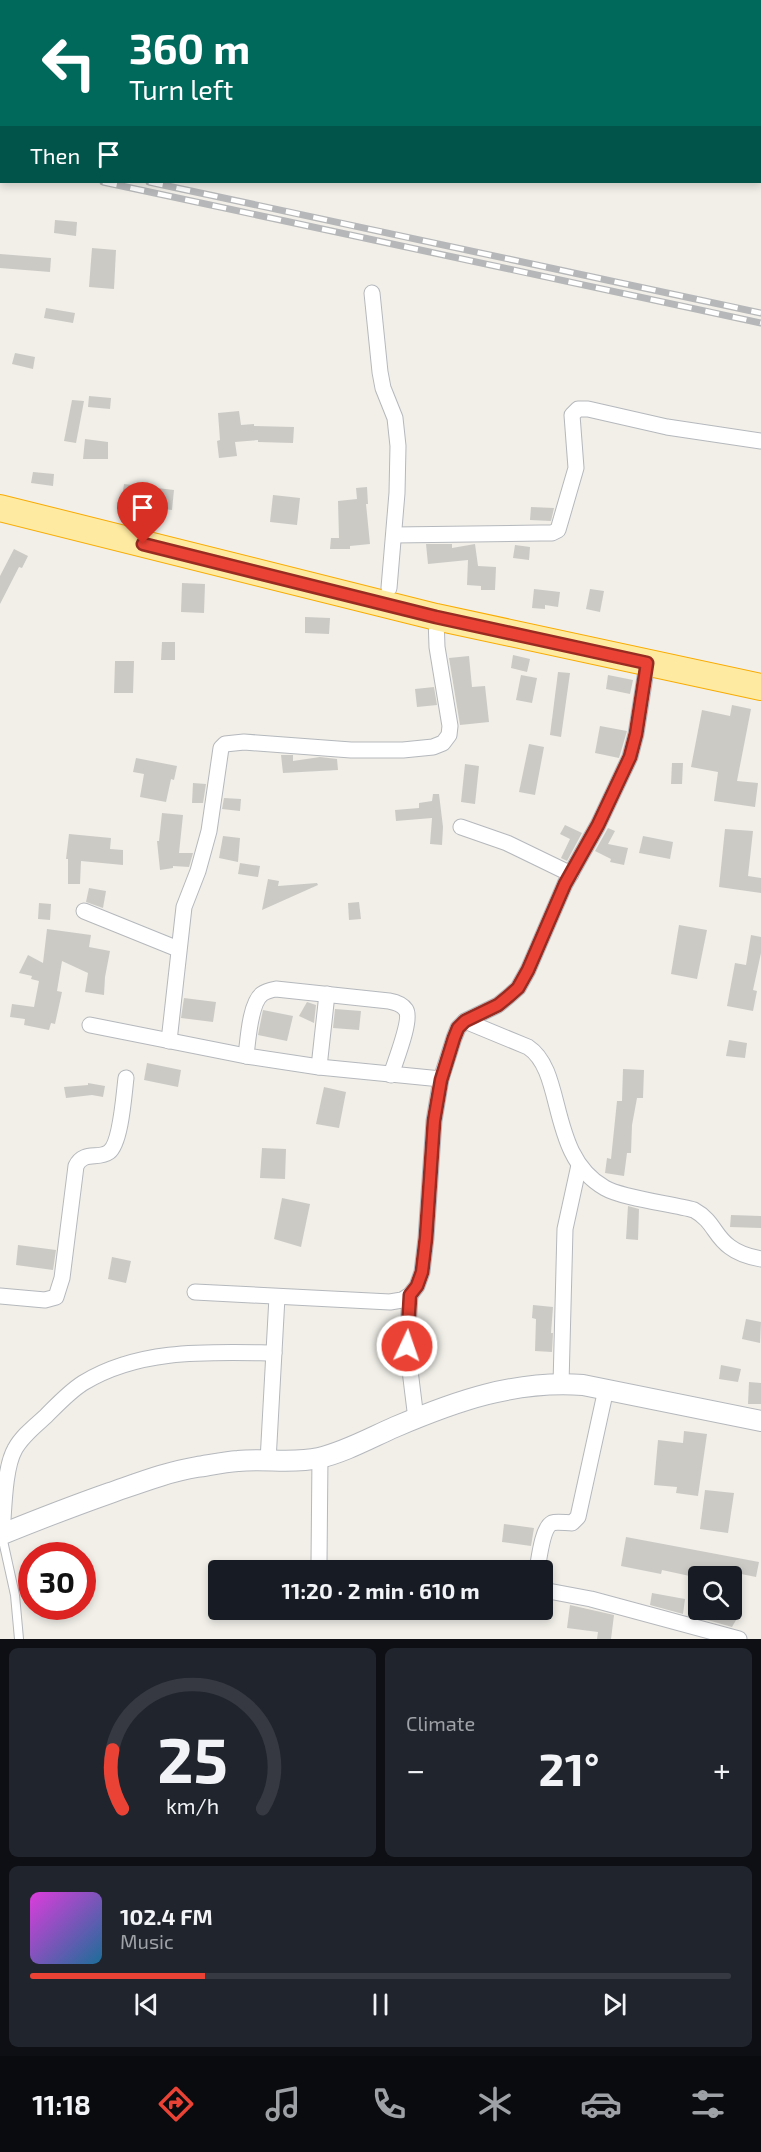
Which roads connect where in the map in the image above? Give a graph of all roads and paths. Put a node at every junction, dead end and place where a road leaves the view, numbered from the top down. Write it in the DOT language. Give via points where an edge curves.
graph roads {
  1 [pos="372,293"];
  2 [pos="761,441"];
  3 [pos="0,493"];
  4 [pos="0,508"];
  5 [pos="394,535"];
  6 [pos="390,588"];
  7 [pos="436,617"];
  8 [pos="647,663"];
  9 [pos="761,670"];
  10 [pos="761,687"];
  11 [pos="461,827"];
  12 [pos="571,874"];
  13 [pos="84,911"];
  14 [pos="178,949"];
  15 [pos="327,994"];
  16 [pos="465,1021"];
  17 [pos="90,1025"];
  18 [pos="169,1041"];
  19 [pos="246,1056"];
  20 [pos="319,1067"];
  21 [pos="391,1075"];
  22 [pos="126,1078"];
  23 [pos="441,1080"];
  24 [pos="579,1165"];
  25 [pos="761,1259"];
  26 [pos="195,1292"];
  27 [pos="410,1295"];
  28 [pos="0,1296"];
  29 [pos="277,1297"];
  30 [pos="274,1353"];
  31 [pos="561,1384"];
  32 [pos="606,1389"];
  33 [pos="416,1419"];
  34 [pos="761,1421"];
  35 [pos="320,1458"];
  36 [pos="268,1461"];
  37 [pos="1,1535"];
  38 [pos="319,1560"];
  39 [pos="539,1560"];
  40 [pos="553,1592"];
  41 [pos="19,1639"];
  42 [pos="740,1639"];
  1 -- 5 [label="street" via="380,372 395,418 398,446"];
  2 -- 5 [label="street" via="578,409 572,414 576,468 558,530"];
  3 -- 6 [label="highway"];
  4 -- 7 [label="highway"];
  5 -- 6 [label="street"];
  6 -- 9 [label="highway" via="539,625"];
  7 -- 8 [label="highway"];
  7 -- 14 [label="street" via="450,726 443,743 403,750 244,742 232,742 221,748 209,831 184,907"];
  8 -- 10 [label="highway"];
  8 -- 12 [label="street" via="630,757"];
  11 -- 12 [label="street" via="507,843"];
  12 -- 16 [label="street" via="518,988 498,1005"];
  13 -- 14 [label="street"];
  14 -- 18 [label="street"];
  15 -- 19 [label="street" via="276,989 265,992 253,1011"];
  15 -- 20 [label="street"];
  15 -- 21 [label="street" via="389,1001 406,1010 406,1030"];
  16 -- 23 [label="street" via="458,1028"];
  16 -- 24 [label="street" via="537,1053 563,1133"];
  17 -- 18 [label="street"];
  18 -- 19 [label="street"];
  19 -- 20 [label="street"];
  20 -- 21 [label="street"];
  21 -- 23 [label="street"];
  22 -- 28 [label="street" via="111,1149 107,1154 84,1156 76,1166 62,1278 56,1297 45,1300"];
  23 -- 27 [label="street" via="422,1272"];
  24 -- 25 [label="street" via="607,1190 694,1210 705,1216 729,1247"];
  24 -- 31 [label="street" via="565,1229"];
  26 -- 29 [label="street"];
  27 -- 29 [label="street" via="390,1302"];
  27 -- 33 [label="street" via="407,1346"];
  29 -- 30 [label="street"];
  30 -- 36 [label="street"];
  30 -- 37 [label="street" via="177,1354 112,1368 84,1383 26,1434 14,1450"];
  31 -- 32 [label="street"];
  31 -- 33 [label="street" via="492,1392"];
  32 -- 34 [label="street"];
  32 -- 39 [label="street" via="578,1517 572,1522 549,1525"];
  33 -- 35 [label="street"];
  35 -- 36 [label="street"];
  35 -- 38 [label="street"];
  36 -- 37 [label="street" via="227,1462 153,1478"];
  37 -- 41 [label="lane" via="15,1595"];
  40 -- 42 [label="street"];
}
